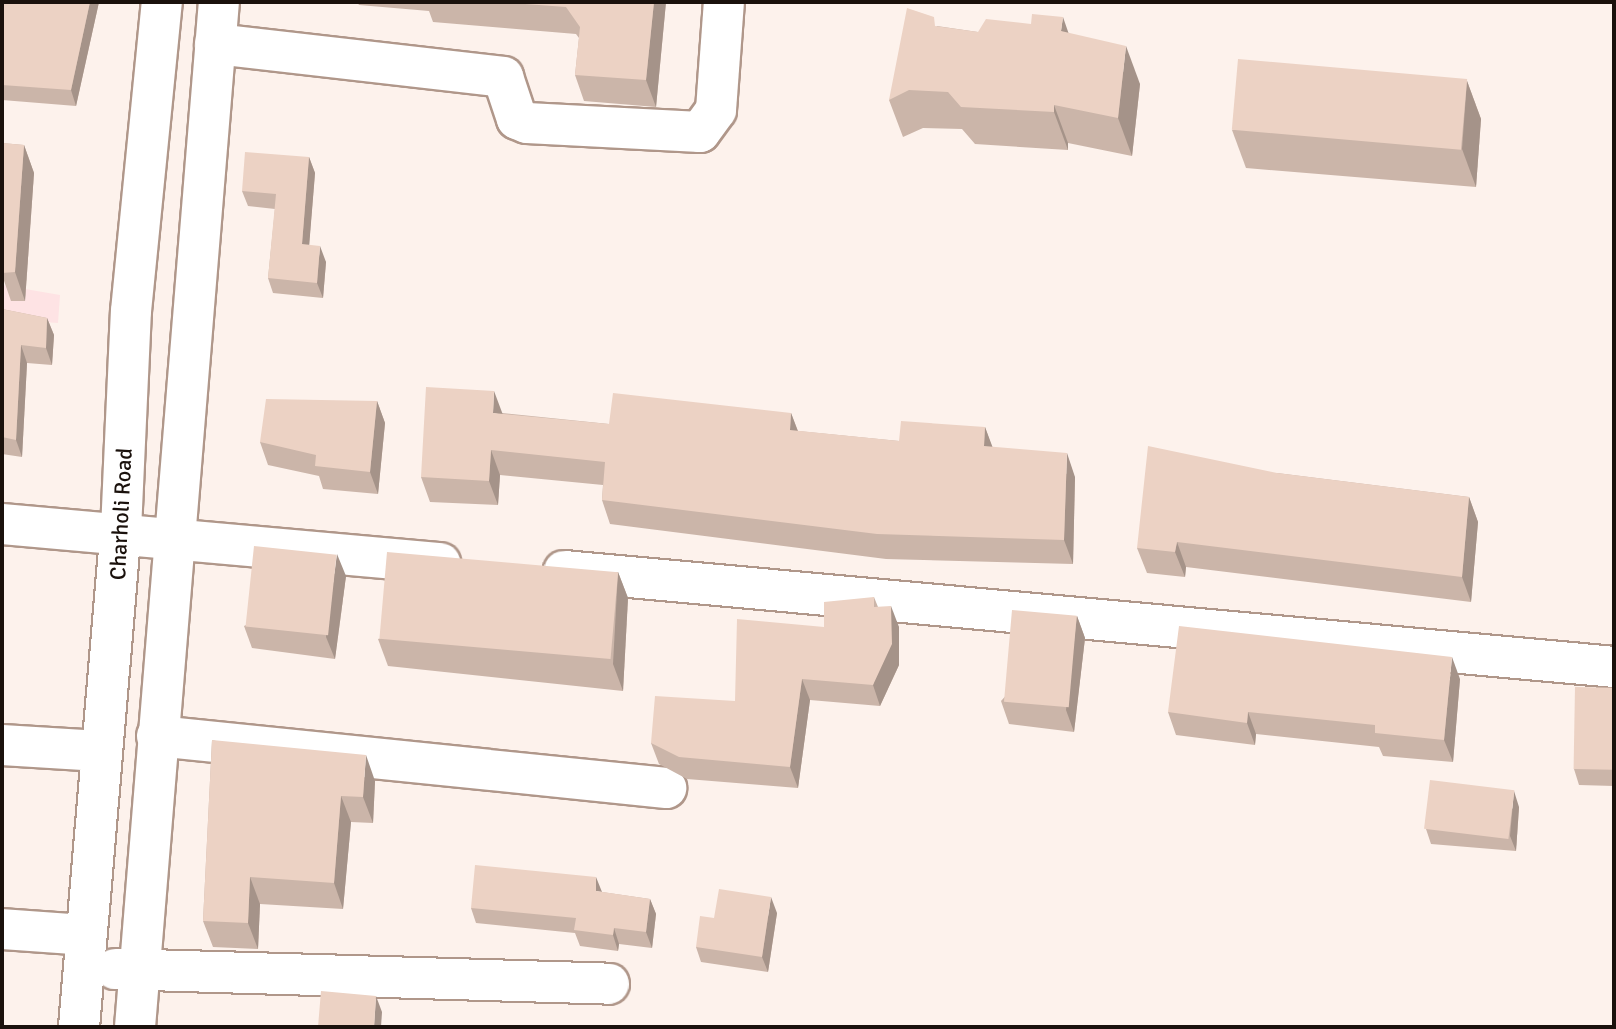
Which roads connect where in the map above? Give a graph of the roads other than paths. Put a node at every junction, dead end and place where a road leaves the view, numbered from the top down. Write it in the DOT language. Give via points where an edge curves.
graph roads {
  1 [pos="162,2"];
  2 [pos="219,2"];
  3 [pos="724,2"];
  4 [pos="215,44"];
  5 [pos="2,524"];
  6 [pos="121,530"];
  7 [pos="174,535"];
  8 [pos="482,566"];
  9 [pos="530,569"];
  10 [pos="1614,667"];
  11 [pos="157,736"];
  12 [pos="2,745"];
  13 [pos="100,751"];
  14 [pos="666,788"];
  15 [pos="2,929"];
  16 [pos="84,952"];
  17 [pos="139,970"];
  18 [pos="609,984"];
  19 [pos="79,1027"];
  20 [pos="135,1027"];
  1 -- 6 [label="street, Charholi Road" via="131,311"];
  2 -- 4 [label="street"];
  3 -- 4 [label="street" via="716,110 700,132 527,123 517,119 503,77"];
  4 -- 7 [label="street"];
  5 -- 6 [label="street"];
  6 -- 7 [label="street"];
  6 -- 13 [label="street, Charholi Road"];
  7 -- 8 [label="street"];
  7 -- 11 [label="street"];
  9 -- 10 [label="street" via="1353,637"];
  11 -- 14 [label="street"];
  11 -- 17 [label="street"];
  12 -- 13 [label="street"];
  13 -- 16 [label="street, Charholi Road"];
  15 -- 16 [label="street"];
  16 -- 17 [label="street"];
  16 -- 19 [label="street, Charholi Road"];
  17 -- 18 [label="street"];
  17 -- 20 [label="street"];
}
